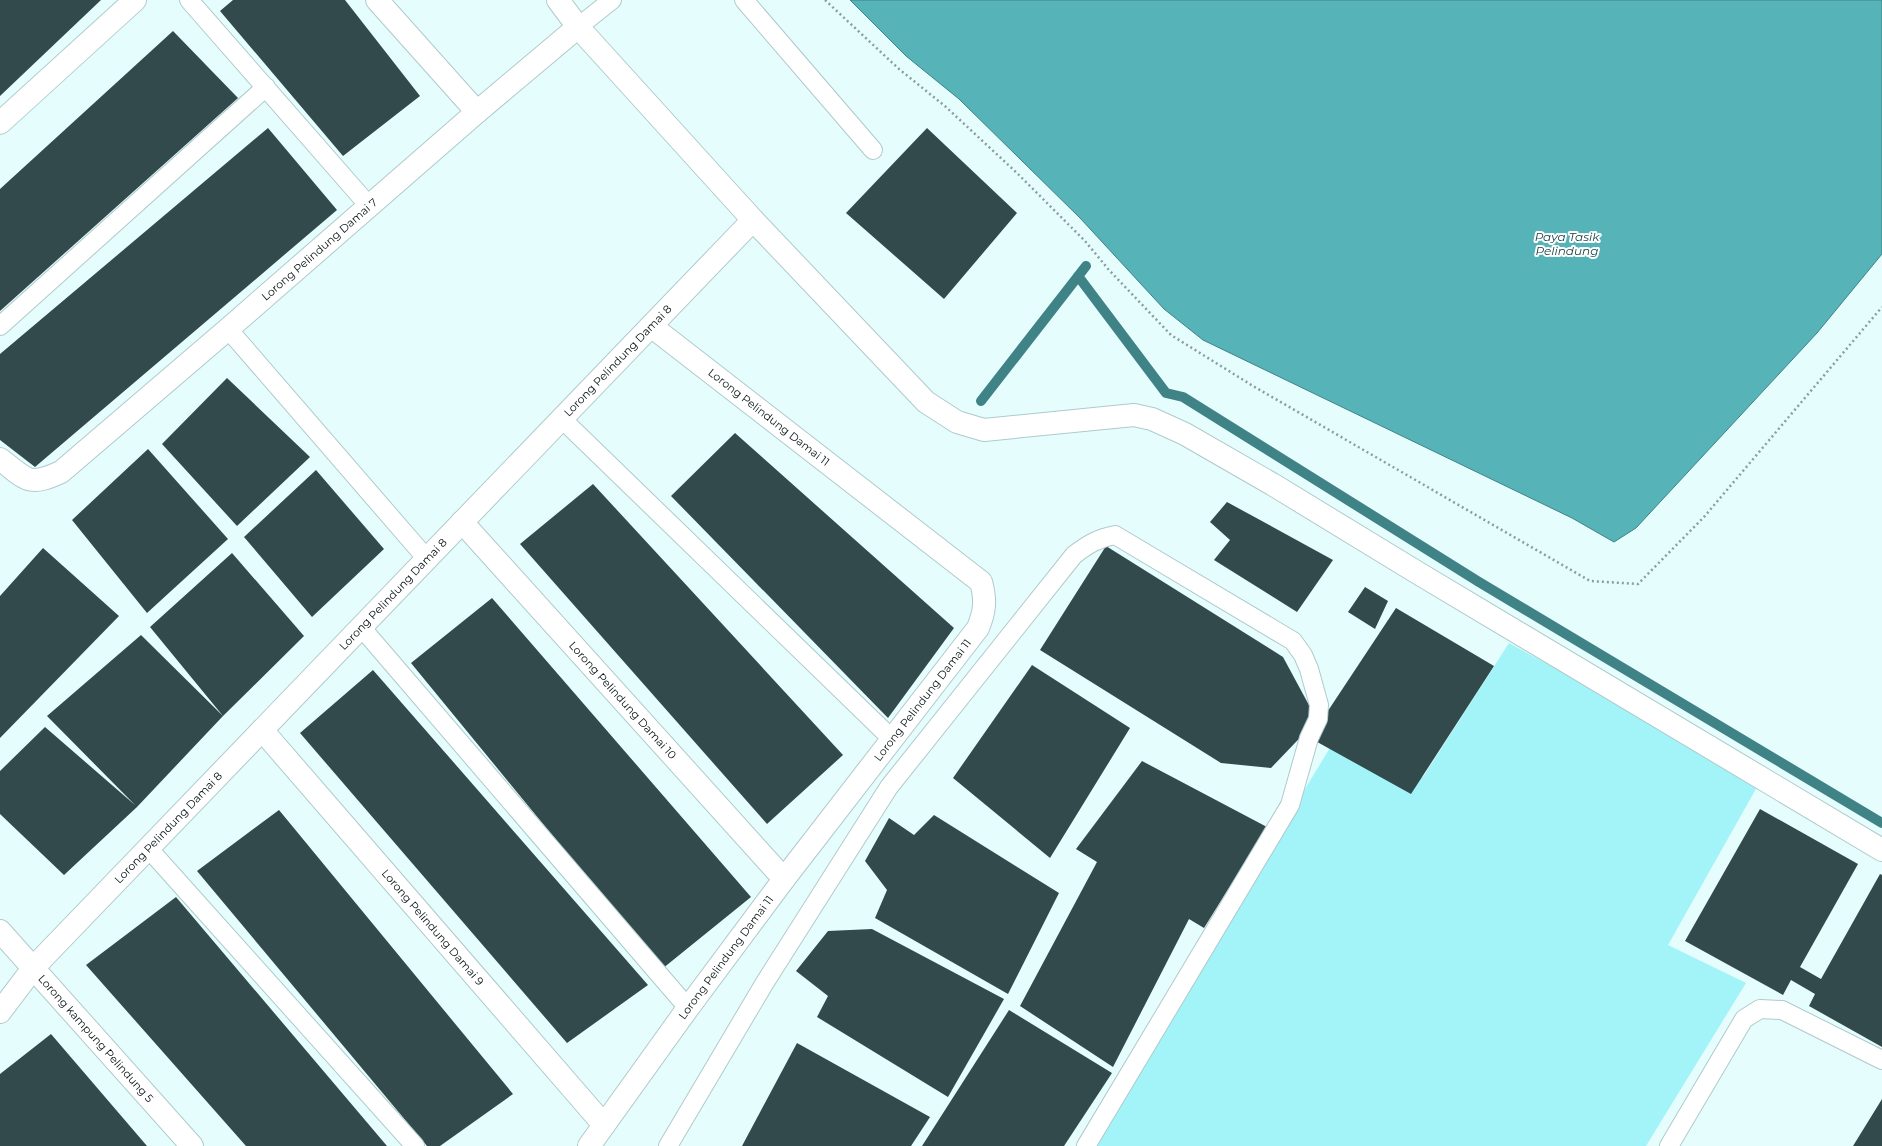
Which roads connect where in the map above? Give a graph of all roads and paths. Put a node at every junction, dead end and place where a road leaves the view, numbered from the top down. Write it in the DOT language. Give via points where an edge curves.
graph roads {
  1 [pos="135,0"];
  2 [pos="189,0"];
  3 [pos="377,0"];
  4 [pos="558,0"];
  5 [pos="612,0"];
  6 [pos="744,0"];
  7 [pos="825,0"];
  8 [pos="578,27"];
  9 [pos="266,87"];
  10 [pos="477,112"];
  11 [pos="0,123"];
  12 [pos="873,150"];
  13 [pos="370,206"];
  14 [pos="752,220"];
  15 [pos="1882,307"];
  16 [pos="0,326"];
  17 [pos="651,326"];
  18 [pos="228,330"];
  19 [pos="562,419"];
  20 [pos="0,459"];
  21 [pos="462,522"];
  22 [pos="427,559"];
  23 [pos="361,627"];
  24 [pos="262,730"];
  25 [pos="892,739"];
  26 [pos="148,848"];
  27 [pos="1882,850"];
  28 [pos="784,879"];
  29 [pos="0,931"];
  30 [pos="34,967"];
  31 [pos="688,1008"];
  32 [pos="0,1012"];
  33 [pos="1882,1060"];
  34 [pos="604,1126"];
  35 [pos="192,1146"];
  36 [pos="415,1146"];
  37 [pos="589,1146"];
  38 [pos="668,1146"];
  39 [pos="1086,1146"];
  40 [pos="1669,1146"];
  1 -- 11 [label="street"];
  2 -- 9 [label="lane"];
  3 -- 10 [label="street"];
  4 -- 8 [label="street"];
  5 -- 8 [label="lane"];
  6 -- 12 [label="lane"];
  7 -- 15 [label="path" via="1018,174 1085,241 1109,270 1172,335 1253,386 1590,581 1638,584 1704,516"];
  8 -- 10 [label="street, Lorong Pelindung Damai 7"];
  8 -- 14 [label="street"];
  9 -- 13 [label="lane"];
  9 -- 16 [label="lane"];
  10 -- 13 [label="street, Lorong Pelindung Damai 7"];
  13 -- 18 [label="street, Lorong Pelindung Damai 7"];
  14 -- 17 [label="street, Lorong Pelindung Damai 8"];
  14 -- 27 [label="street" via="926,402 957,422 984,430 1134,415 1152,419 1185,434"];
  17 -- 19 [label="street, Lorong Pelindung Damai 8"];
  17 -- 25 [label="street, Lorong Pelindung Damai 11" via="981,582 985,595 985,611 978,628"];
  18 -- 20 [label="street, Lorong Pelindung Damai 7" via="61,472 39,481 25,478"];
  18 -- 22 [label="lane"];
  19 -- 21 [label="street, Lorong Pelindung Damai 8"];
  19 -- 25 [label="lane"];
  21 -- 22 [label="street, Lorong Pelindung Damai 8"];
  21 -- 28 [label="street, Lorong Pelindung Damai 10"];
  22 -- 23 [label="street, Lorong Pelindung Damai 8"];
  23 -- 24 [label="street, Lorong Pelindung Damai 8"];
  23 -- 31 [label="lane"];
  24 -- 26 [label="street, Lorong Pelindung Damai 8"];
  24 -- 34 [label="street, Lorong Pelindung Damai 9"];
  25 -- 28 [label="street, Lorong Pelindung Damai 11"];
  26 -- 30 [label="street, Lorong Pelindung Damai 8"];
  26 -- 36 [label="lane"];
  28 -- 31 [label="street, Lorong Pelindung Damai 11"];
  29 -- 30 [label="street, Lorong kampung Pelindung 5"];
  30 -- 32 [label="street, Lorong Pelindung Damai 8"];
  30 -- 35 [label="street, Lorong kampung Pelindung 5"];
  31 -- 34 [label="street, Lorong Pelindung Damai 11"];
  33 -- 40 [label="lane" via="1782,1010 1760,1009 1744,1019"];
  34 -- 37 [label="street, Lorong Pelindung Damai 11"];
  38 -- 39 [label="lane" via="764,984 889,787 1074,556 1102,537 1114,535 1293,641 1309,669 1318,705 1318,719 1309,738 1290,805"];
}
